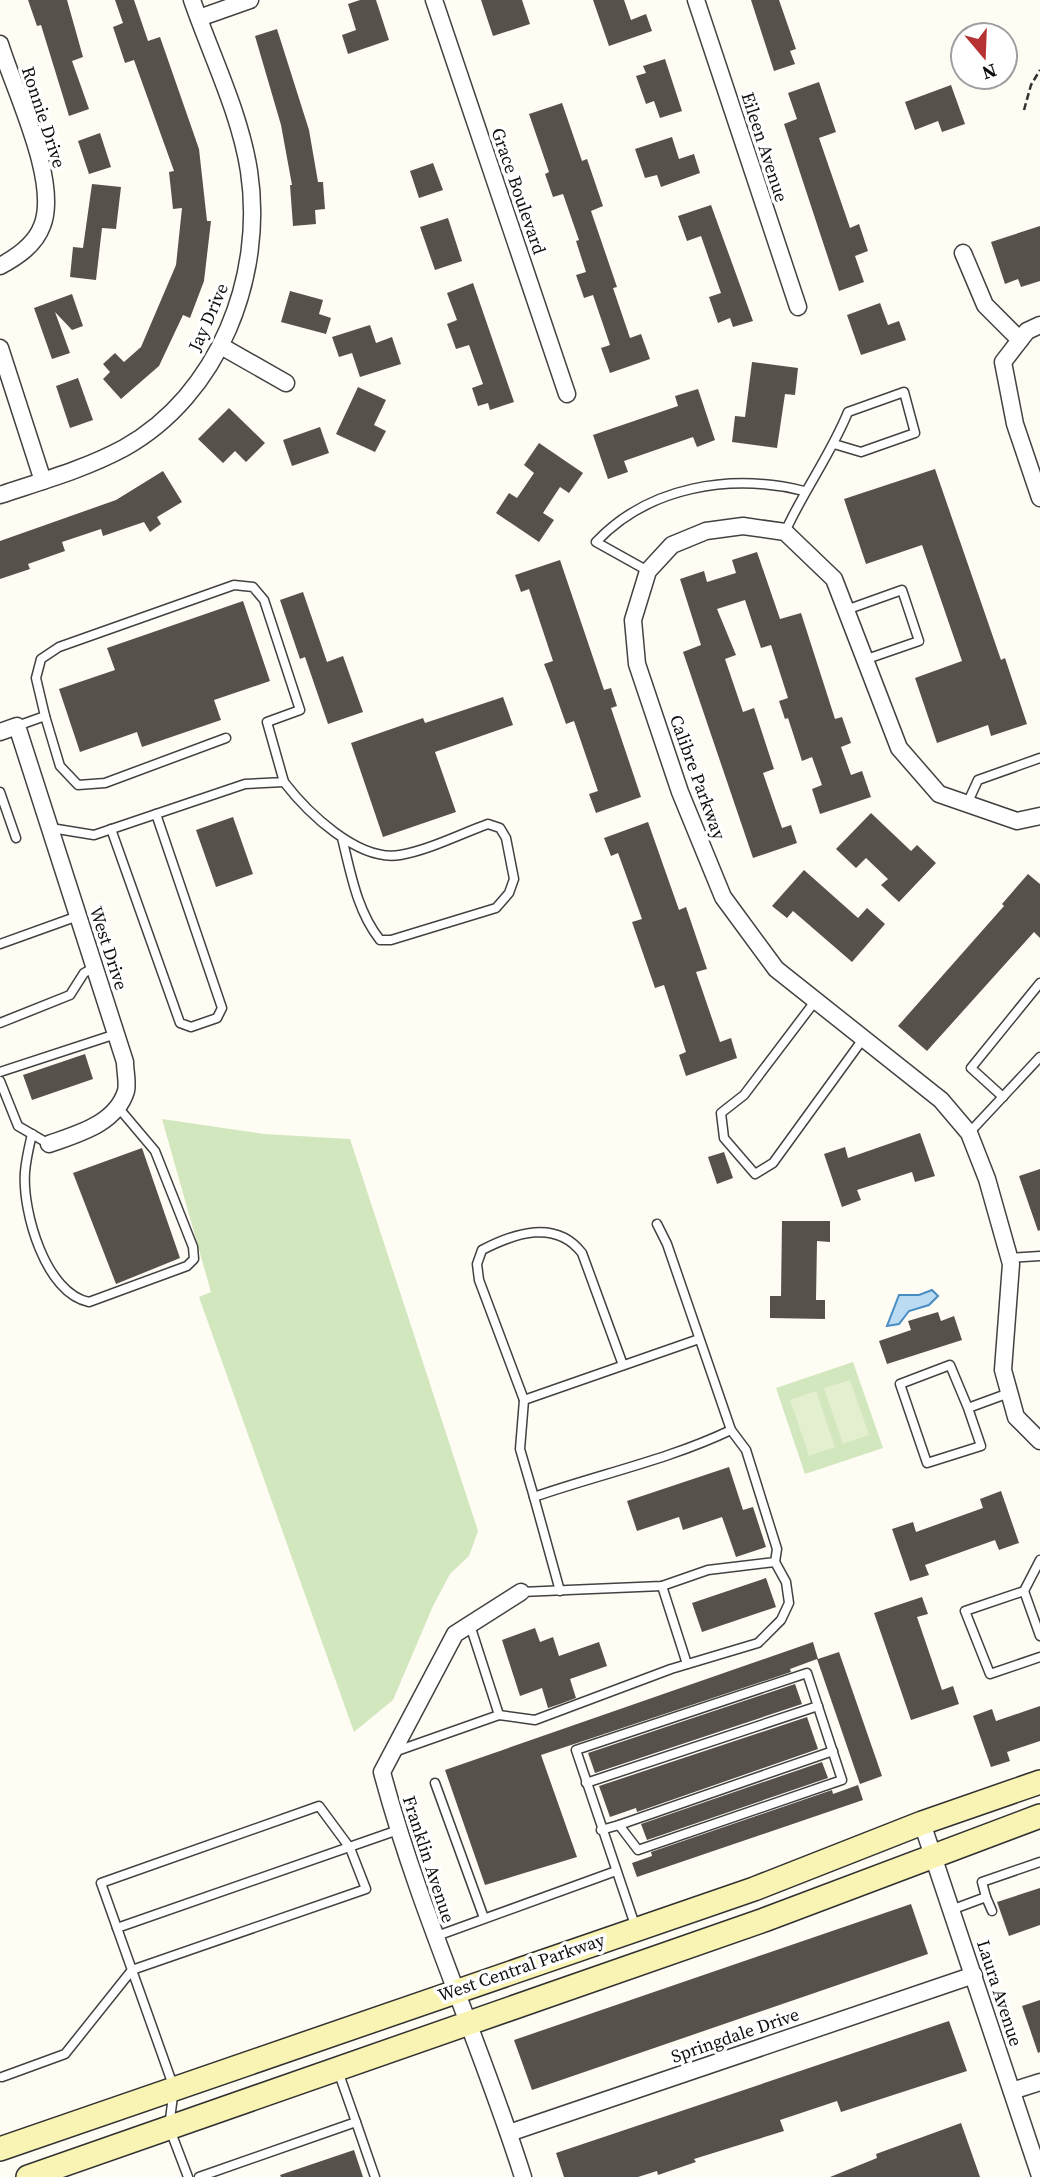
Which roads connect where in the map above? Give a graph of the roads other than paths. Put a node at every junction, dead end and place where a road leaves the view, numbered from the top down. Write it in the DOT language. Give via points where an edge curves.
graph roads {
  1 [pos="192,0"];
  2 [pos="250,0"];
  3 [pos="434,0"];
  4 [pos="696,0"];
  5 [pos="198,18"];
  6 [pos="1,51"];
  7 [pos="963,253"];
  8 [pos="0,266"];
  9 [pos="798,307"];
  10 [pos="1040,325"];
  11 [pos="1020,340"];
  12 [pos="221,346"];
  13 [pos="0,348"];
  14 [pos="286,383"];
  15 [pos="567,394"];
  16 [pos="834,444"];
  17 [pos="43,481"];
  18 [pos="804,491"];
  19 [pos="0,495"];
  20 [pos="1040,498"];
  21 [pos="785,532"];
  22 [pos="648,571"];
  23 [pos="846,610"];
  24 [pos="864,660"];
  25 [pos="45,716"];
  26 [pos="17,726"];
  27 [pos="0,732"];
  28 [pos="226,738"];
  29 [pos="1040,758"];
  30 [pos="284,782"];
  31 [pos="0,792"];
  32 [pos="967,804"];
  33 [pos="156,814"];
  34 [pos="1040,816"];
  35 [pos="50,828"];
  36 [pos="111,830"];
  37 [pos="16,838"];
  38 [pos="342,838"];
  39 [pos="78,916"];
  40 [pos="0,944"];
  41 [pos="94,967"];
  42 [pos="1040,983"];
  43 [pos="816,1000"];
  44 [pos="0,1023"];
  45 [pos="116,1034"];
  46 [pos="864,1038"];
  47 [pos="1040,1057"];
  48 [pos="0,1072"];
  49 [pos="0,1081"];
  50 [pos="1003,1097"];
  51 [pos="117,1106"];
  52 [pos="969,1133"];
  53 [pos="32,1134"];
  54 [pos="49,1144"];
  55 [pos="657,1224"];
  56 [pos="1040,1256"];
  57 [pos="1009,1258"];
  58 [pos="699,1339"];
  59 [pos="623,1365"];
  60 [pos="1009,1393"];
  61 [pos="524,1400"];
  62 [pos="968,1408"];
  63 [pos="731,1430"];
  64 [pos="1040,1441"];
  65 [pos="534,1497"];
  66 [pos="1040,1560"];
  67 [pos="775,1562"];
  68 [pos="662,1586"];
  69 [pos="560,1591"];
  70 [pos="1024,1591"];
  71 [pos="521,1592"];
  72 [pos="470,1625"];
  73 [pos="1040,1636"];
  74 [pos="1040,1657"];
  75 [pos="687,1664"];
  76 [pos="818,1706"];
  77 [pos="499,1715"];
  78 [pos="833,1751"];
  79 [pos="394,1752"];
  80 [pos="1040,1782"];
  81 [pos="435,1783"];
  82 [pos="586,1783"];
  83 [pos="1040,1816"];
  84 [pos="922,1823"];
  85 [pos="619,1825"];
  86 [pos="398,1830"];
  87 [pos="601,1830"];
  88 [pos="350,1848"];
  89 [pos="932,1854"];
  90 [pos="1040,1862"];
  91 [pos="615,1871"];
  92 [pos="986,1897"];
  93 [pos="951,1910"];
  94 [pos="992,1911"];
  95 [pos="484,1918"];
  96 [pos="117,1928"];
  97 [pos="636,1928"];
  98 [pos="434,1937"];
  99 [pos="132,1970"];
  100 [pos="974,1975"];
  101 [pos="455,1989"];
  102 [pos="467,2022"];
  103 [pos="337,2068"];
  104 [pos="2,2077"];
  105 [pos="1040,2081"];
  106 [pos="174,2088"];
  107 [pos="1012,2091"];
  108 [pos="356,2122"];
  109 [pos="169,2127"];
  110 [pos="509,2133"];
  111 [pos="0,2148"];
  112 [pos="1040,2176"];
  113 [pos="28,2177"];
  114 [pos="188,2177"];
  115 [pos="199,2177"];
  116 [pos="375,2177"];
  117 [pos="523,2177"];
  1 -- 5 [label="street, Jay Drive"];
  2 -- 5 [label="street"];
  3 -- 15 [label="street, Grace Boulevard"];
  4 -- 9 [label="street, Eileen Avenue"];
  5 -- 12 [label="street, Jay Drive" via="240,136 252,207 242,297"];
  6 -- 8 [label="street, Ronnie Drive" via="44,174 47,203 42,226 29,247"];
  7 -- 11 [label="street" via="985,305"];
  10 -- 11 [label="street"];
  11 -- 20 [label="street" via="1003,362 1015,424"];
  12 -- 14 [label="street"];
  12 -- 17 [label="street, Jay Drive" via="192,389 157,425 124,448"];
  13 -- 17 [label="street"];
  16 -- 16 [label="lane" via="848,412 904,392 915,433 861,452"];
  16 -- 18 [label="lane"];
  17 -- 19 [label="street, Jay Drive"];
  18 -- 21 [label="lane"];
  18 -- 22 [label="lane" via="769,482 733,481 660,498 617,519 596,542"];
  21 -- 22 [label="street, Calibre Parkway" via="743,526 706,531 672,545"];
  21 -- 23 [label="street" via="834,579"];
  22 -- 43 [label="street, Calibre Parkway" via="633,620 637,664 685,804 723,897 776,969"];
  23 -- 24 [label="street"];
  23 -- 24 [label="lane" via="902,590 919,641"];
  24 -- 32 [label="street" via="899,748 939,794"];
  25 -- 26 [label="lane"];
  25 -- 28 [label="lane" via="60,766 78,785 105,783"];
  25 -- 30 [label="lane" via="36,678 41,659 60,647 234,584 253,587 264,600 300,710 267,722"];
  26 -- 27 [label="street"];
  26 -- 35 [label="street, West Drive"];
  29 -- 32 [label="lane" via="978,780"];
  30 -- 33 [label="lane" via="245,784"];
  30 -- 38 [label="lane" via="305,810"];
  31 -- 37 [label="lane"];
  32 -- 34 [label="street" via="1017,821"];
  33 -- 36 [label="lane"];
  33 -- 36 [label="lane" via="222,1008 217,1018 191,1027 180,1023"];
  35 -- 36 [label="lane" via="94,835"];
  35 -- 39 [label="street, West Drive"];
  38 -- 38 [label="lane" via="399,855 488,824 500,828 506,838 514,879 496,908 380,940 363,913"];
  39 -- 40 [label="lane"];
  39 -- 41 [label="street, West Drive"];
  41 -- 44 [label="lane" via="83,973 69,995"];
  41 -- 45 [label="street, West Drive"];
  42 -- 50 [label="lane" via="971,1068"];
  43 -- 46 [label="street, Calibre Parkway"];
  43 -- 46 [label="lane" via="744,1095 721,1113 724,1138 755,1174 773,1163"];
  45 -- 48 [label="lane"];
  45 -- 51 [label="street, West Drive" via="125,1062 126,1090"];
  46 -- 52 [label="street, Calibre Parkway" via="941,1100"];
  47 -- 50 [label="lane"];
  49 -- 53 [label="lane" via="18,1126"];
  50 -- 52 [label="lane"];
  51 -- 53 [label="lane" via="155,1151 194,1259 187,1266 89,1302 75,1300 64,1289 35,1236 25,1173"];
  51 -- 54 [label="street" via="92,1128"];
  52 -- 57 [label="street, Calibre Parkway"];
  53 -- 54 [label="lane"];
  55 -- 58 [label="lane"];
  56 -- 57 [label="lane"];
  57 -- 60 [label="street, Calibre Parkway" via="1003,1370"];
  58 -- 59 [label="lane"];
  58 -- 63 [label="lane"];
  59 -- 61 [label="lane"];
  59 -- 61 [label="lane" via="574,1242 538,1231 500,1241 482,1250 477,1264 479,1280"];
  60 -- 62 [label="lane"];
  60 -- 64 [label="street, Calibre Parkway" via="1016,1417"];
  61 -- 65 [label="lane" via="520,1449"];
  62 -- 62 [label="lane" via="950,1365 900,1384 927,1463 981,1446"];
  63 -- 65 [label="lane" via="663,1459"];
  63 -- 67 [label="lane" via="746,1450 758,1486 777,1549"];
  65 -- 69 [label="lane"];
  66 -- 70 [label="lane"];
  67 -- 68 [label="lane" via="708,1570"];
  67 -- 75 [label="lane" via="786,1582 789,1603 772,1632 758,1643"];
  68 -- 69 [label="lane"];
  68 -- 75 [label="lane"];
  69 -- 71 [label="lane"];
  70 -- 73 [label="lane"];
  70 -- 74 [label="lane" via="965,1611 990,1674"];
  71 -- 72 [label="street, Franklin Avenue"];
  72 -- 77 [label="lane"];
  72 -- 79 [label="street, Franklin Avenue" via="455,1634"];
  75 -- 77 [label="lane" via="535,1720"];
  76 -- 78 [label="lane"];
  76 -- 82 [label="lane"];
  76 -- 82 [label="lane" via="807,1673 576,1750"];
  77 -- 79 [label="lane"];
  78 -- 85 [label="lane"];
  78 -- 85 [label="lane" via="842,1780 638,1850"];
  79 -- 86 [label="street, Franklin Avenue" via="382,1772"];
  80 -- 84 [label="main road, West Central Parkway"];
  81 -- 95 [label="lane"];
  82 -- 87 [label="lane"];
  83 -- 89 [label="main road, West Central Parkway"];
  84 -- 89 [label="street, Laura Avenue"];
  84 -- 97 [label="main road, West Central Parkway" via="754,1889"];
  85 -- 87 [label="lane"];
  86 -- 88 [label="lane"];
  86 -- 98 [label="street, Franklin Avenue"];
  87 -- 91 [label="lane"];
  88 -- 96 [label="lane"];
  88 -- 96 [label="lane" via="319,1805 102,1883"];
  88 -- 99 [label="lane" via="366,1889"];
  89 -- 93 [label="street, Laura Avenue"];
  89 -- 102 [label="main road, West Central Parkway" via="764,1920"];
  90 -- 92 [label="lane" via="982,1882"];
  91 -- 95 [label="lane"];
  91 -- 97 [label="lane"];
  92 -- 93 [label="lane"];
  92 -- 94 [label="lane"];
  93 -- 100 [label="street, Laura Avenue"];
  95 -- 98 [label="lane"];
  96 -- 99 [label="lane"];
  97 -- 101 [label="main road, West Central Parkway"];
  98 -- 101 [label="street, Franklin Avenue"];
  99 -- 104 [label="lane" via="65,2054"];
  99 -- 106 [label="lane"];
  100 -- 107 [label="street, Laura Avenue"];
  100 -- 110 [label="street, Springdale Drive"];
  101 -- 102 [label="street, Franklin Avenue"];
  101 -- 106 [label="main road, West Central Parkway"];
  102 -- 103 [label="main road, West Central Parkway"];
  102 -- 110 [label="street, Franklin Avenue"];
  103 -- 108 [label="lane"];
  103 -- 109 [label="main road, West Central Parkway"];
  105 -- 107 [label="street"];
  106 -- 109 [label="lane"];
  106 -- 111 [label="main road, West Central Parkway"];
  107 -- 112 [label="street, Laura Avenue"];
  108 -- 115 [label="lane"];
  108 -- 116 [label="lane"];
  109 -- 113 [label="main road, West Central Parkway"];
  109 -- 114 [label="lane"];
  110 -- 117 [label="street, Franklin Avenue"];
}
